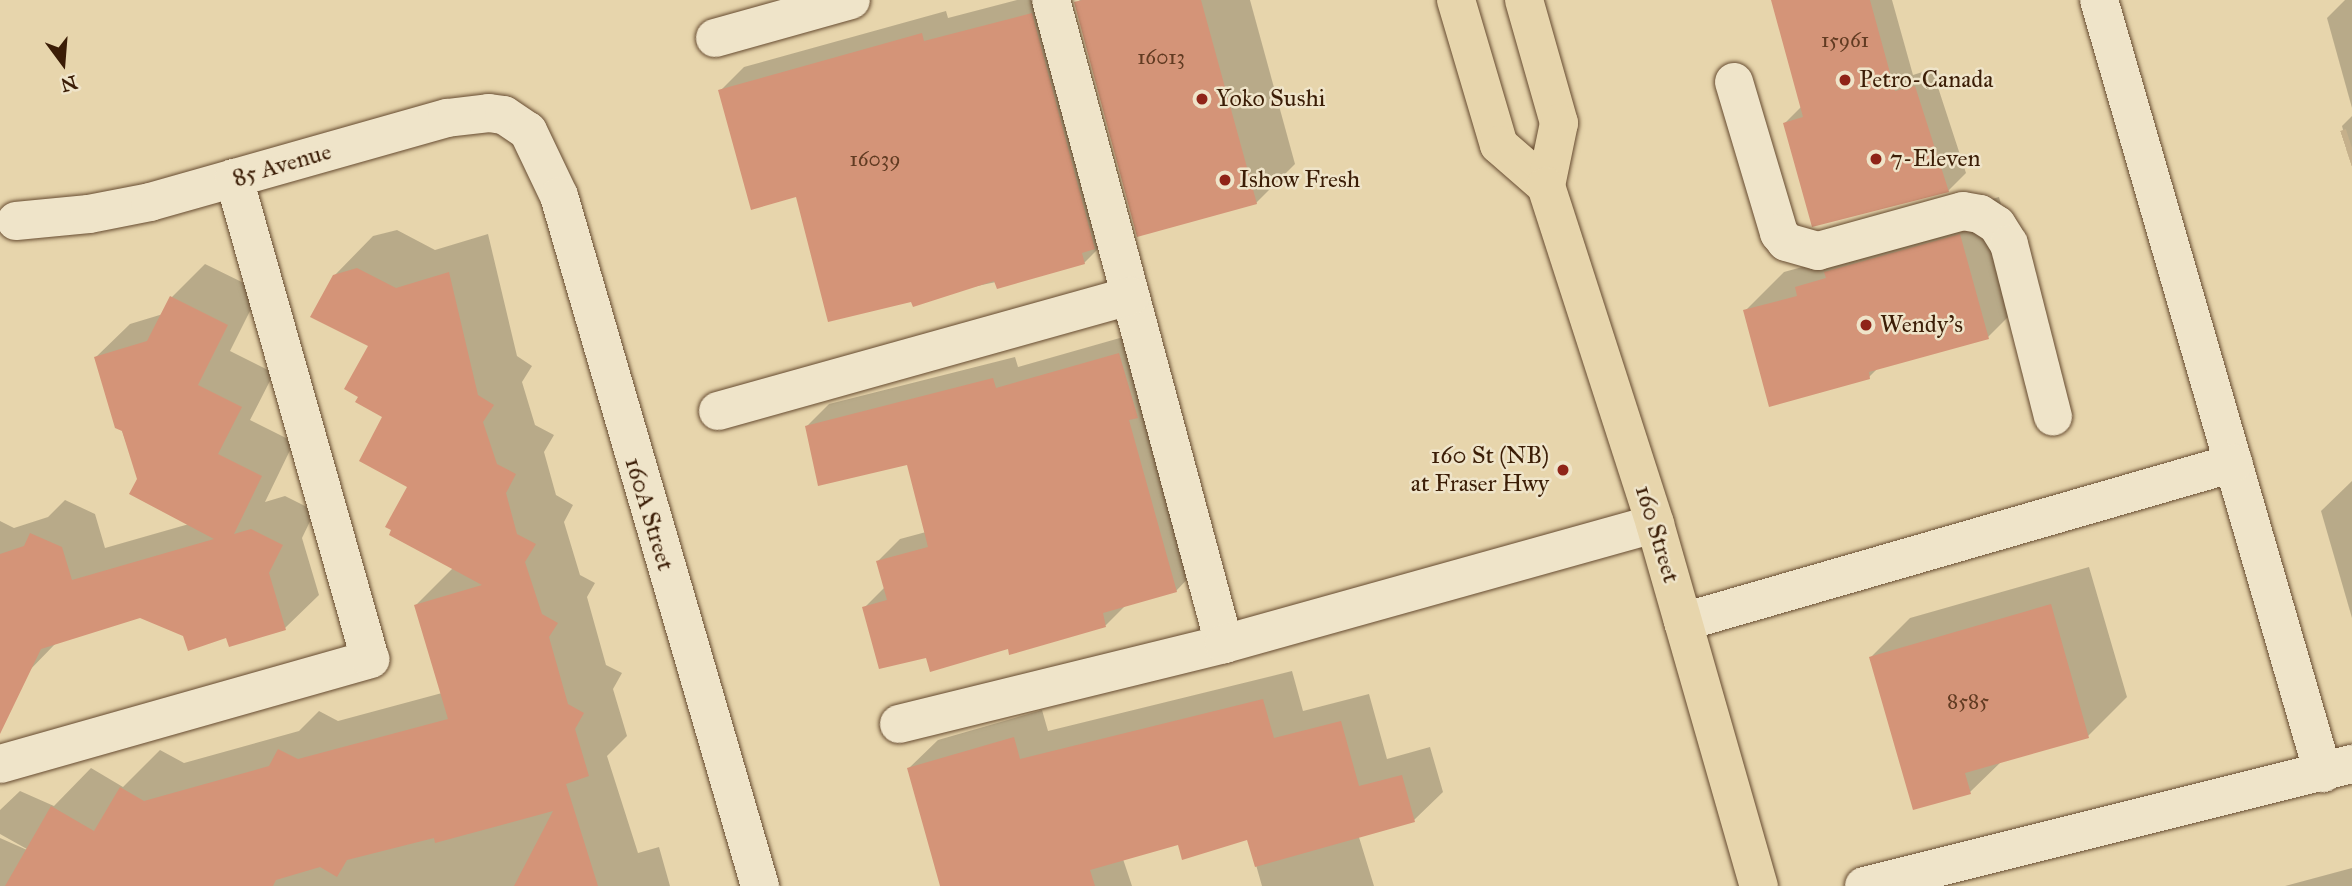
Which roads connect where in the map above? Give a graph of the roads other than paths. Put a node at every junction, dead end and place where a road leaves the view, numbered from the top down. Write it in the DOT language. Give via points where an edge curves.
graph roads {
  1 [pos="851,0"];
  2 [pos="1051,0"];
  3 [pos="1456,0"];
  4 [pos="1524,0"];
  5 [pos="2099,0"];
  6 [pos="715,38"];
  7 [pos="1734,82"];
  8 [pos="536,143"];
  9 [pos="234,178"];
  10 [pos="1546,186"];
  11 [pos="16,221"];
  12 [pos="1130,296"];
  13 [pos="718,411"];
  14 [pos="2053,416"];
  15 [pos="2234,463"];
  16 [pos="1655,524"];
  17 [pos="1683,622"];
  18 [pos="1224,644"];
  19 [pos="899,724"];
  20 [pos="0,764"];
  21 [pos="2337,768"];
  22 [pos="760,886"];
  23 [pos="1759,886"];
  24 [pos="1864,886"];
  1 -- 6 [label="street"];
  2 -- 12 [label="street"];
  3 -- 10 [label="main road" via="1499,145"];
  4 -- 10 [label="main road, 160 Street" via="1559,123"];
  5 -- 15 [label="street"];
  7 -- 14 [label="street" via="1779,233 1786,242 1818,251 1963,211 1980,214 1997,225 2009,244"];
  8 -- 9 [label="street, 85 Avenue" via="522,126 504,116 468,115"];
  8 -- 22 [label="street, 160A Street" via="559,196"];
  9 -- 11 [label="street, 85 Avenue" via="89,214"];
  9 -- 20 [label="street" via="370,659"];
  10 -- 16 [label="main road, 160 Street"];
  12 -- 13 [label="street"];
  12 -- 18 [label="street"];
  15 -- 17 [label="street"];
  15 -- 21 [label="street"];
  16 -- 17 [label="main road, 160 Street"];
  16 -- 18 [label="street"];
  17 -- 23 [label="main road, 160 Street"];
  18 -- 19 [label="street"];
  21 -- 24 [label="street"];
}
